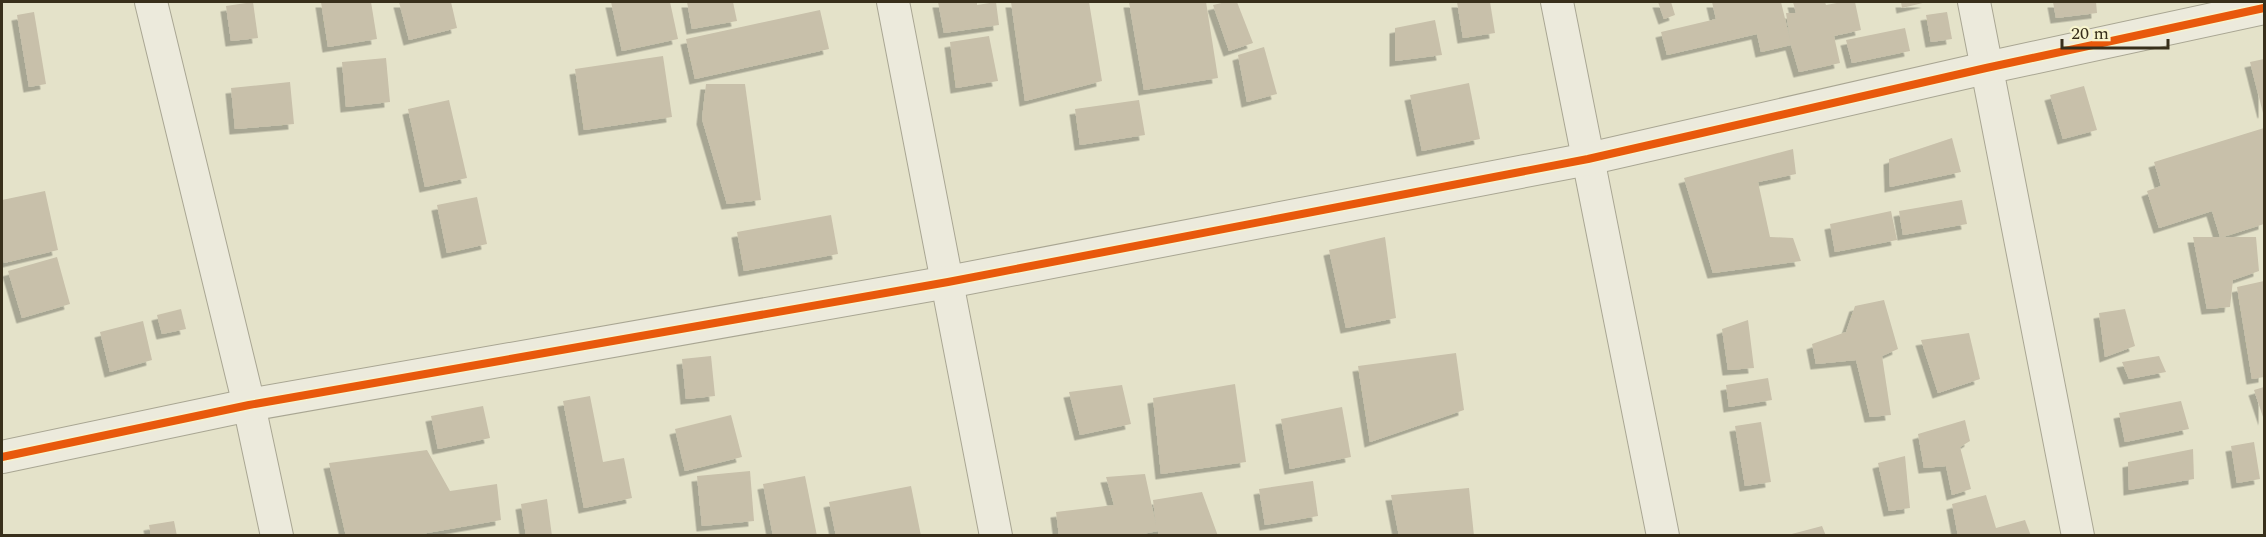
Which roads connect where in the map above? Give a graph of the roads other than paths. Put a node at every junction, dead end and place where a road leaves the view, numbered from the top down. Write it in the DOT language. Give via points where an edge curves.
graph roads {
  1 [pos="152,2"];
  2 [pos="893,2"];
  3 [pos="1557,2"];
  4 [pos="1974,2"];
  5 [pos="2265,8"];
  6 [pos="1986,68"];
  7 [pos="1588,159"];
  8 [pos="948,282"];
  9 [pos="249,405"];
  10 [pos="2,457"];
  11 [pos="277,536"];
  12 [pos="996,536"];
  13 [pos="1664,536"];
  14 [pos="2078,536"];
  1 -- 9 [label="street"];
  2 -- 8 [label="street"];
  3 -- 7 [label="street"];
  4 -- 6 [label="street"];
  5 -- 6 [label="street"];
  6 -- 7 [label="street"];
  6 -- 14 [label="street"];
  7 -- 8 [label="street"];
  7 -- 13 [label="street"];
  8 -- 9 [label="street"];
  8 -- 12 [label="street"];
  9 -- 10 [label="street"];
  9 -- 11 [label="street"];
}
